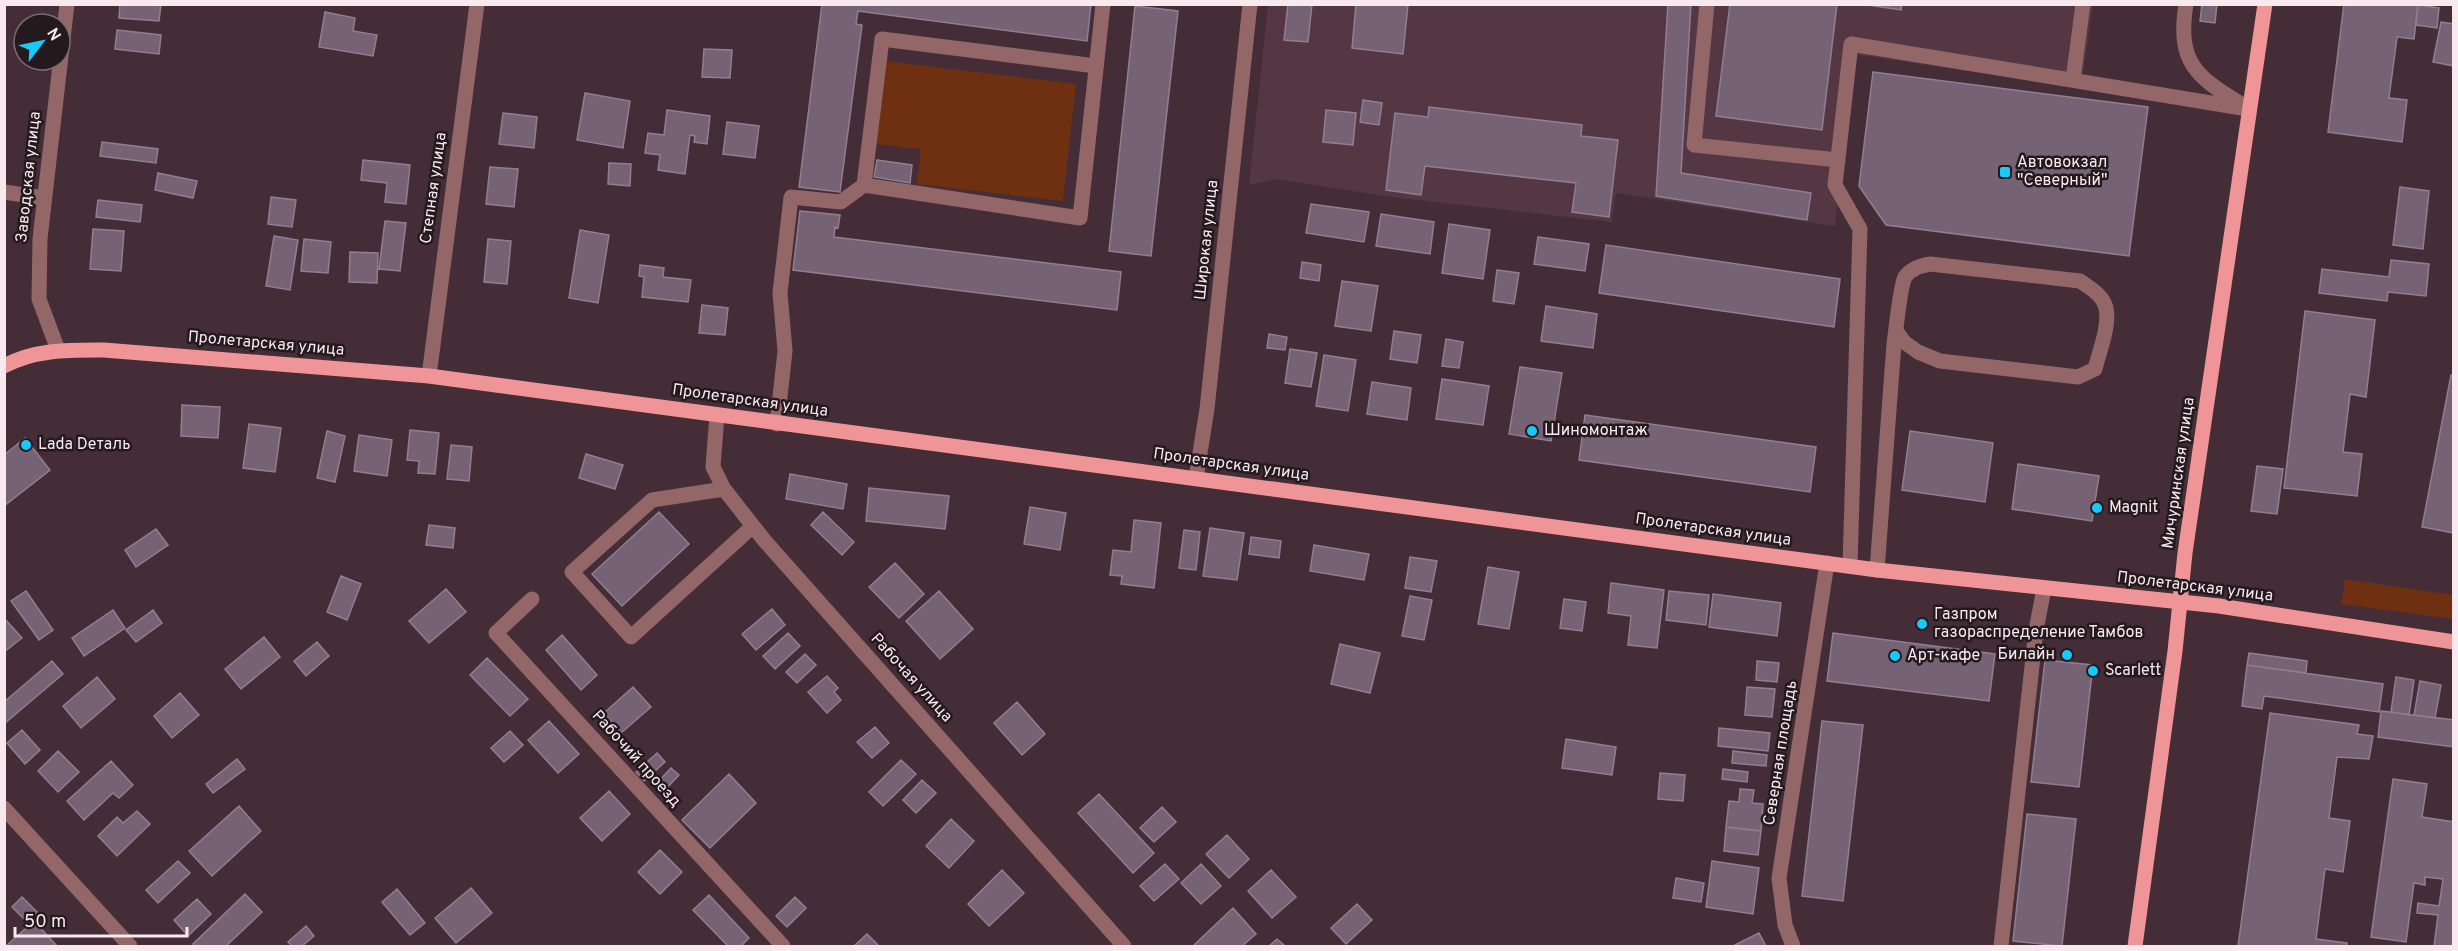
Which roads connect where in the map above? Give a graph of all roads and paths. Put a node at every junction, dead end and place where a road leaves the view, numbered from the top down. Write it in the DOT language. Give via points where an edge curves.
graph roads {
  1 [pos="67,4"];
  2 [pos="477,4"];
  3 [pos="1103,4"];
  4 [pos="1250,4"];
  5 [pos="1707,4"];
  6 [pos="2083,4"];
  7 [pos="2186,4"];
  8 [pos="2265,4"];
  9 [pos="1096,66"];
  10 [pos="2073,80"];
  11 [pos="2248,109"];
  12 [pos="1838,160"];
  13 [pos="864,185"];
  14 [pos="4,192"];
  15 [pos="44,198"];
  16 [pos="1896,331"];
  17 [pos="58,350"];
  18 [pos="4,366"];
  19 [pos="429,376"];
  20 [pos="717,415"];
  21 [pos="777,424"];
  22 [pos="1196,478"];
  23 [pos="724,489"];
  24 [pos="753,526"];
  25 [pos="1827,563"];
  26 [pos="1850,566"];
  27 [pos="1877,570"];
  28 [pos="2044,589"];
  29 [pos="532,599"];
  30 [pos="2180,602"];
  31 [pos="2454,642"];
  32 [pos="4,808"];
  33 [pos="130,946"];
  34 [pos="783,946"];
  35 [pos="1124,946"];
  36 [pos="1793,946"];
  37 [pos="2001,946"];
  38 [pos="2135,946"];
  1 -- 15 [label="street, Заводская улица"];
  2 -- 19 [label="street, Степная улица"];
  3 -- 9 [label="street"];
  4 -- 22 [label="street, Широкая улица" via="1207,409"];
  5 -- 12 [label="street" via="1694,145"];
  6 -- 10 [label="street"];
  7 -- 11 [label="street" via="2182,31 2193,68 2209,85"];
  8 -- 11 [label="main road, Мичуринская улица"];
  9 -- 13 [label="street" via="882,39"];
  9 -- 13 [label="street" via="1080,218"];
  10 -- 11 [label="street"];
  10 -- 12 [label="street" via="1851,44"];
  11 -- 30 [label="main road, Мичуринская улица"];
  12 -- 26 [label="street" via="1835,185 1860,229"];
  13 -- 21 [label="street" via="841,202 791,197 780,293 785,351"];
  14 -- 15 [label="street"];
  15 -- 17 [label="street, Заводская улица" via="39,300"];
  16 -- 16 [label="street" via="1905,278 1915,268 1930,264 2080,281 2097,292 2106,308 2096,369 2079,377 1940,361 1918,352"];
  16 -- 27 [label="street"];
  17 -- 18 [label="main road, Пролетарская улица"];
  17 -- 19 [label="main road, Пролетарская улица" via="166,354"];
  19 -- 20 [label="main road, Пролетарская улица"];
  20 -- 21 [label="main road, Пролетарская улица"];
  20 -- 23 [label="street, Рабочая улица" via="713,467"];
  21 -- 22 [label="main road, Пролетарская улица"];
  22 -- 25 [label="main road, Пролетарская улица"];
  23 -- 24 [label="street, Рабочая улица"];
  23 -- 24 [label="street" via="652,500 572,572 631,637"];
  24 -- 35 [label="street, Рабочая улица"];
  25 -- 26 [label="main road, Пролетарская улица"];
  25 -- 36 [label="street, Северная площадь" via="1779,878 1785,926"];
  26 -- 27 [label="main road, Пролетарская улица"];
  27 -- 28 [label="main road, Пролетарская улица"];
  28 -- 30 [label="main road, Пролетарская улица"];
  28 -- 37 [label="street" via="2036,630"];
  29 -- 34 [label="street, Рабочий проезд" via="496,633"];
  30 -- 31 [label="main road, Пролетарская улица"];
  30 -- 38 [label="main road, Мичуринская улица"];
  32 -- 33 [label="street"];
}
